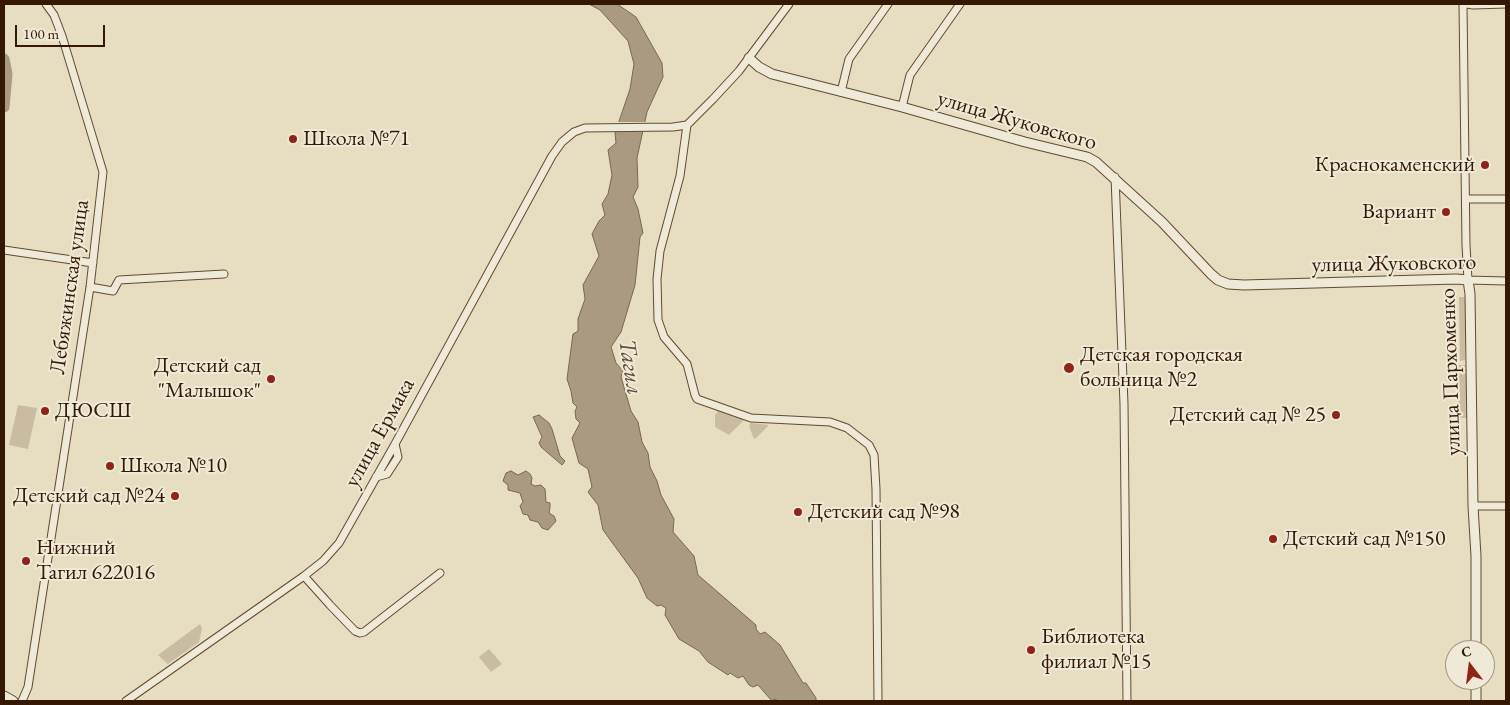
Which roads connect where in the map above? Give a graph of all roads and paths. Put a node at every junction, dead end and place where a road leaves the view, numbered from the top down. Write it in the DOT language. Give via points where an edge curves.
graph roads {
  1 [pos="46,4"];
  2 [pos="789,4"];
  3 [pos="888,4"];
  4 [pos="960,4"];
  5 [pos="1465,4"];
  6 [pos="1506,4"];
  7 [pos="749,58"];
  8 [pos="841,92"];
  9 [pos="902,107"];
  10 [pos="687,125"];
  11 [pos="1115,177"];
  12 [pos="1466,199"];
  13 [pos="1506,199"];
  14 [pos="4,250"];
  15 [pos="93,264"];
  16 [pos="224,274"];
  17 [pos="1468,280"];
  18 [pos="1506,280"];
  19 [pos="90,287"];
  20 [pos="1473,506"];
  21 [pos="1506,506"];
  22 [pos="440,573"];
  23 [pos="304,576"];
  24 [pos="1476,640"];
  25 [pos="4,696"];
  26 [pos="13,701"];
  27 [pos="22,701"];
  28 [pos="126,701"];
  29 [pos="878,701"];
  30 [pos="1127,701"];
  1 -- 15 [label="street, Лебяжинская улица" via="62,36 104,172"];
  2 -- 7 [label="street"];
  3 -- 8 [label="street" via="849,59"];
  4 -- 9 [label="street" via="910,75"];
  5 -- 6 [label="street"];
  5 -- 12 [label="street, улица Пархоменко"];
  7 -- 8 [label="street, улица Жуковского" via="772,74"];
  7 -- 10 [label="street"];
  8 -- 9 [label="street, улица Жуковского"];
  9 -- 11 [label="street, улица Жуковского" via="1087,157"];
  10 -- 23 [label="street, улица Ермака" via="585,128 562,142 338,542"];
  10 -- 29 [label="street" via="680,176 660,251 658,320 664,337 687,364 697,399 751,418 830,422 847,428 869,445 874,455 876,489"];
  11 -- 17 [label="street, улица Жуковского" via="1218,280 1228,284"];
  11 -- 30 [label="street" via="1124,404"];
  12 -- 13 [label="street"];
  12 -- 17 [label="street, улица Пархоменко"];
  14 -- 15 [label="street"];
  15 -- 19 [label="street, Лебяжинская улица"];
  16 -- 19 [label="street" via="119,280 113,291"];
  17 -- 18 [label="street, улица Жуковского"];
  17 -- 20 [label="street, улица Пархоменко"];
  19 -- 27 [label="street, Лебяжинская улица" via="28,687"];
  20 -- 21 [label="street"];
  20 -- 24 [label="street, улица Пархоменко"];
  22 -- 23 [label="street" via="360,634"];
  23 -- 28 [label="street, улица Ермака"];
  25 -- 26 [label="street"];
}
